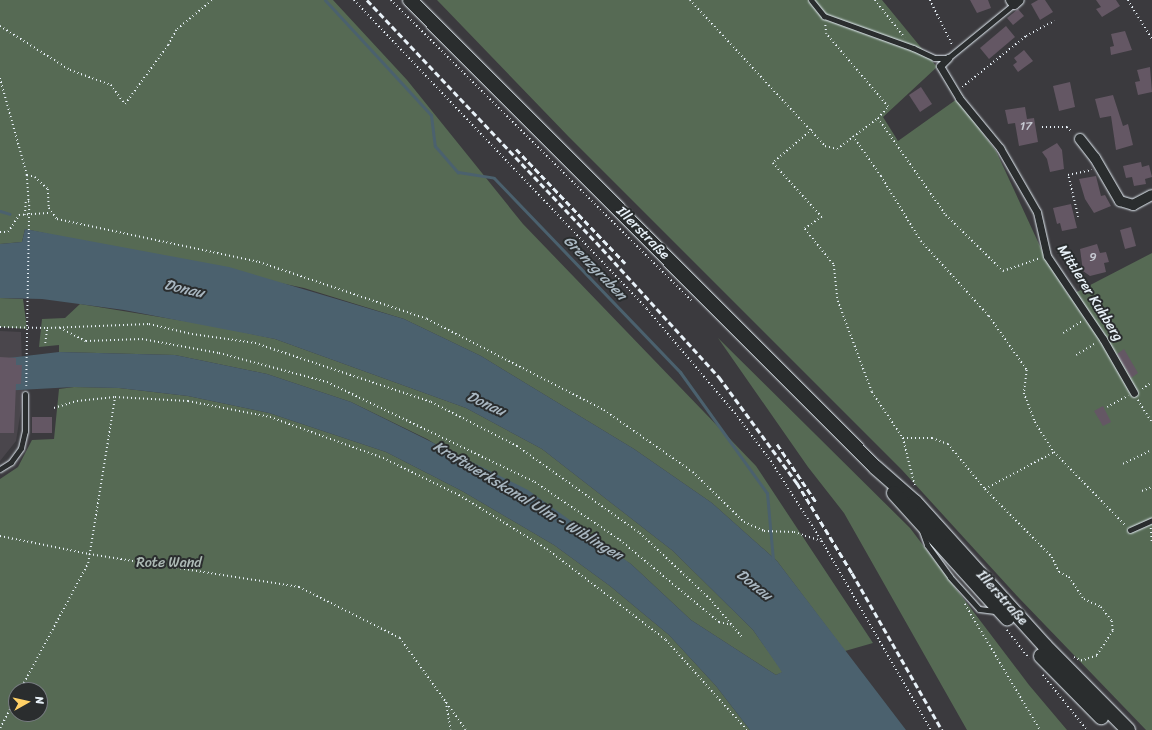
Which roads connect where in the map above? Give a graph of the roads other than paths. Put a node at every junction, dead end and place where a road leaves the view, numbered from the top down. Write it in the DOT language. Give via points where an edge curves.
graph roads {
  1 [pos="410,0"];
  2 [pos="811,0"];
  3 [pos="1015,1"];
  4 [pos="948,58"];
  5 [pos="1080,139"];
  6 [pos="1152,195"];
  7 [pos="1134,393"];
  8 [pos="26,394"];
  9 [pos="874,467"];
  10 [pos="0,469"];
  11 [pos="1151,520"];
  12 [pos="921,524"];
  13 [pos="1130,530"];
  14 [pos="1004,621"];
  15 [pos="1115,730"];
  16 [pos="1128,730"];
  1 -- 9 [label="main road, Illerstraße"];
  2 -- 4 [label="lane" via="824,16 934,58"];
  3 -- 4 [label="lane"];
  4 -- 7 [label="street, Mittlerer Kuhberg" via="940,66 955,92 1000,148 1037,212 1047,256 1103,338"];
  5 -- 6 [label="street" via="1120,201 1132,205"];
  8 -- 10 [label="lane" via="25,431 21,448 11,462"];
  9 -- 12 [label="main road, Illerstraße"];
  9 -- 16 [label="main road, Illerstraße" via="916,502 1045,646"];
  11 -- 13 [label="lane"];
  12 -- 14 [label="main road, Illerstraße"];
  12 -- 14 [label="lane" via="927,545 966,594 980,609 991,608"];
  14 -- 15 [label="main road, Illerstraße"];
}
